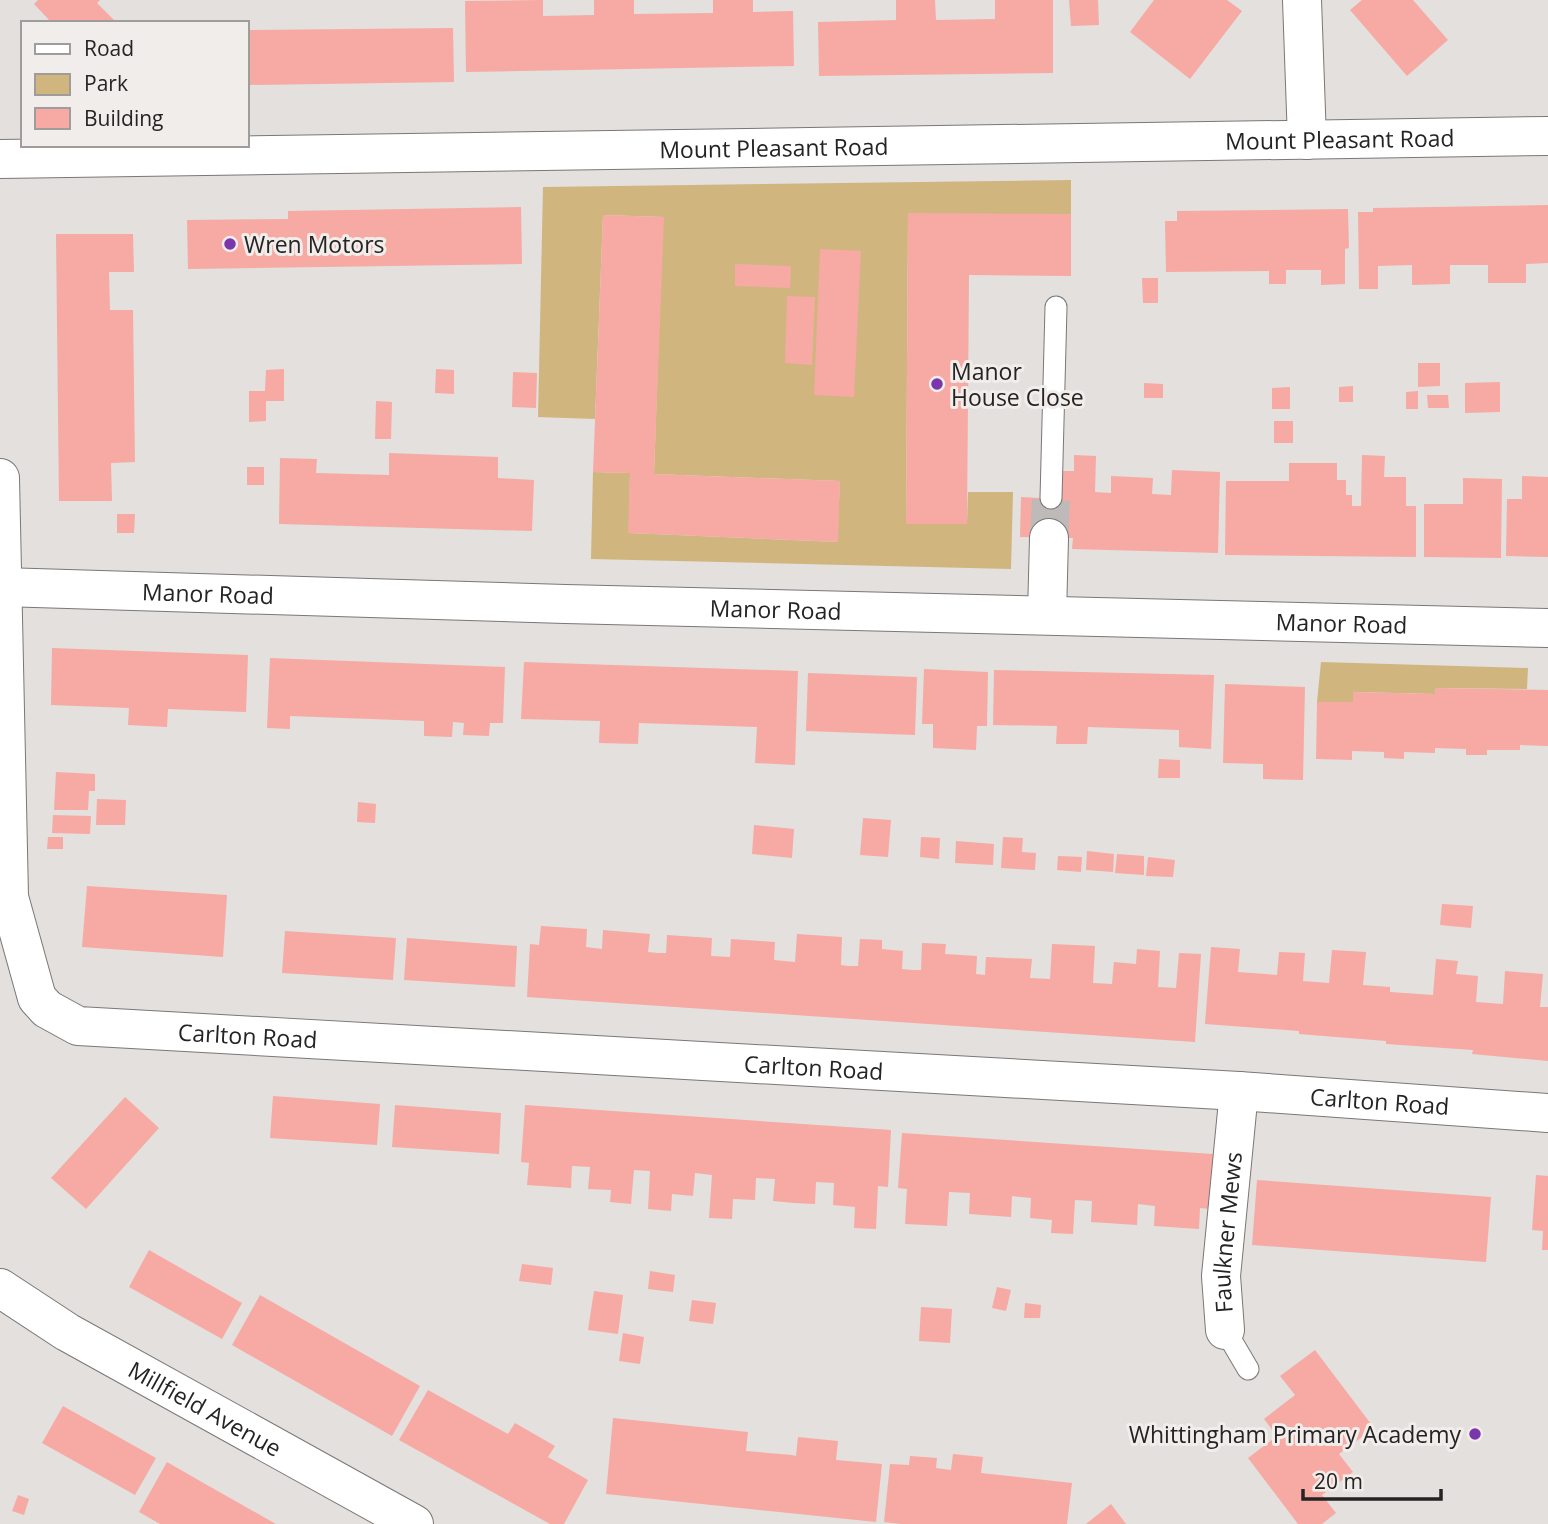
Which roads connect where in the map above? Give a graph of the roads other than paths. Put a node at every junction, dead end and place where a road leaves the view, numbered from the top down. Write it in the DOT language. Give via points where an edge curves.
graph roads {
  1 [pos="1302,0"];
  2 [pos="1548,136"];
  3 [pos="1307,140"];
  4 [pos="0,159"];
  5 [pos="1056,307"];
  6 [pos="0,478"];
  7 [pos="1051,498"];
  8 [pos="1049,538"];
  9 [pos="2,587"];
  10 [pos="1047,615"];
  11 [pos="1548,628"];
  12 [pos="1239,1091"];
  13 [pos="1548,1113"];
  14 [pos="0,1289"];
  15 [pos="1225,1329"];
  16 [pos="1248,1369"];
  17 [pos="414,1524"];
  1 -- 3 [label="street"];
  2 -- 3 [label="street, Mount Pleasant Road"];
  3 -- 4 [label="street, Mount Pleasant Road"];
  5 -- 7 [label="lane"];
  6 -- 9 [label="street"];
  8 -- 10 [label="street"];
  9 -- 10 [label="street, Manor Road"];
  9 -- 12 [label="street, Carlton Road" via="9,897 37,998 78,1026"];
  10 -- 11 [label="street, Manor Road"];
  12 -- 13 [label="street, Carlton Road"];
  12 -- 15 [label="street, Faulkner Mews" via="1221,1276"];
  14 -- 17 [label="street, Millfield Avenue" via="67,1332"];
  15 -- 16 [label="lane, Faulkner Mews"];
}
